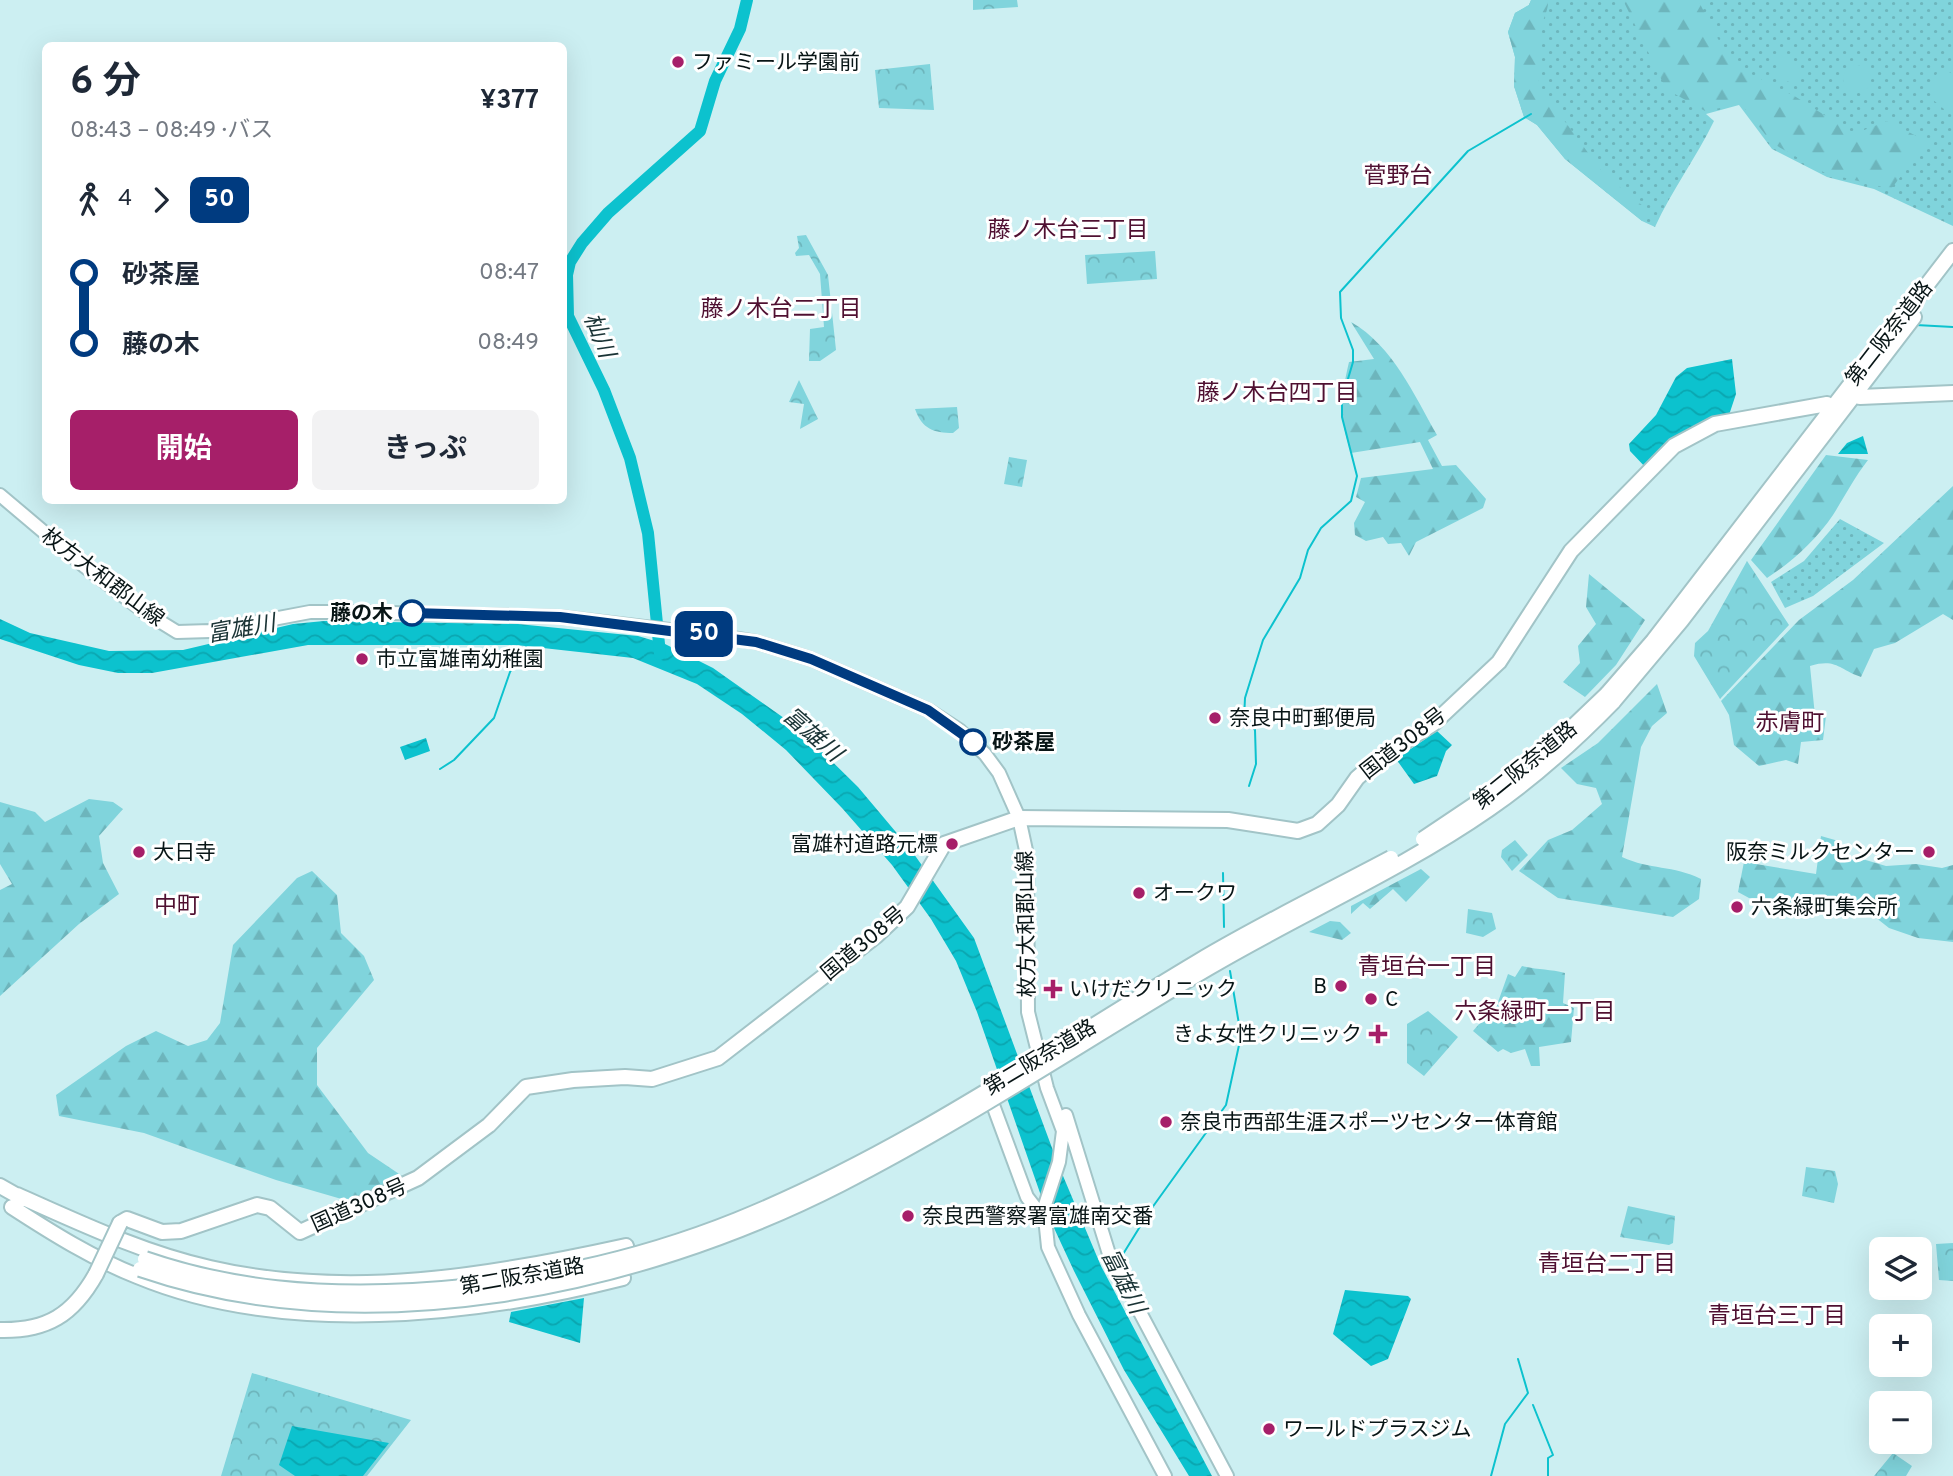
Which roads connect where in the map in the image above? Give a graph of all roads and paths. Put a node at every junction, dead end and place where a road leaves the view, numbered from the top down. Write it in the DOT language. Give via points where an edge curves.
graph roads {
  1 [pos="1953,251"];
  2 [pos="1953,266"];
  3 [pos="1953,393"];
  4 [pos="1860,397"];
  5 [pos="1828,404"];
  6 [pos="0,495"];
  7 [pos="1610,698"];
  8 [pos="1019,818"];
  9 [pos="1046,1074"];
  10 [pos="993,1105"];
  11 [pos="0,1186"];
  12 [pos="10,1201"];
  13 [pos="1044,1216"];
  14 [pos="626,1246"];
  15 [pos="623,1278"];
  16 [pos="0,1330"];
  17 [pos="1165,1476"];
  18 [pos="1227,1476"];
  1 -- 7 [label="highway, 第二阪奈道路"];
  2 -- 7 [label="highway, 第二阪奈道路" via="1682,621"];
  3 -- 4 [label="highway"];
  5 -- 8 [label="highway, 国道308号" via="1715,424 1674,446 1571,551 1499,662 1434,723 1357,778 1317,824 1298,831 1228,820"];
  6 -- 8 [label="main road, 枚方大和郡山線" via="84,566 177,632 193,634 323,612 510,614 738,639 811,659 928,710 959,730 999,773"];
  7 -- 12 [label="highway, 第二阪奈道路, bridge" via="1528,767 1441,829 1201,960 882,1150 804,1191 664,1245 577,1268 488,1284 413,1291 274,1290 143,1264"];
  8 -- 9 [label="main road, 枚方大和郡山線" via="1027,855 1028,1013"];
  8 -- 16 [label="highway, 国道308号, bridge" via="944,844 907,906 876,936 718,1058 652,1079 612,1078 526,1087 489,1125 418,1178 300,1232 270,1208 257,1205 181,1231 162,1232 127,1219 120,1223 96,1275 66,1315 53,1322"];
  9 -- 13 [label="main road, 枚方大和郡山線" via="1063,1131"];
  9 -- 18 [label="main road, 枚方大和郡山線" via="1064,1106 1109,1254"];
  10 -- 13 [label="main road, 枚方大和郡山線" via="1027,1197"];
  11 -- 12 [label="highway, 第二阪奈道路"];
  12 -- 14 [label="highway" via="170,1257 275,1280 361,1283 446,1278"];
  12 -- 15 [label="highway" via="96,1259 138,1277 204,1297 273,1309 361,1313 446,1309 536,1298"];
  13 -- 17 [label="main road, 枚方大和郡山線" via="1048,1247 1079,1315"];
}
